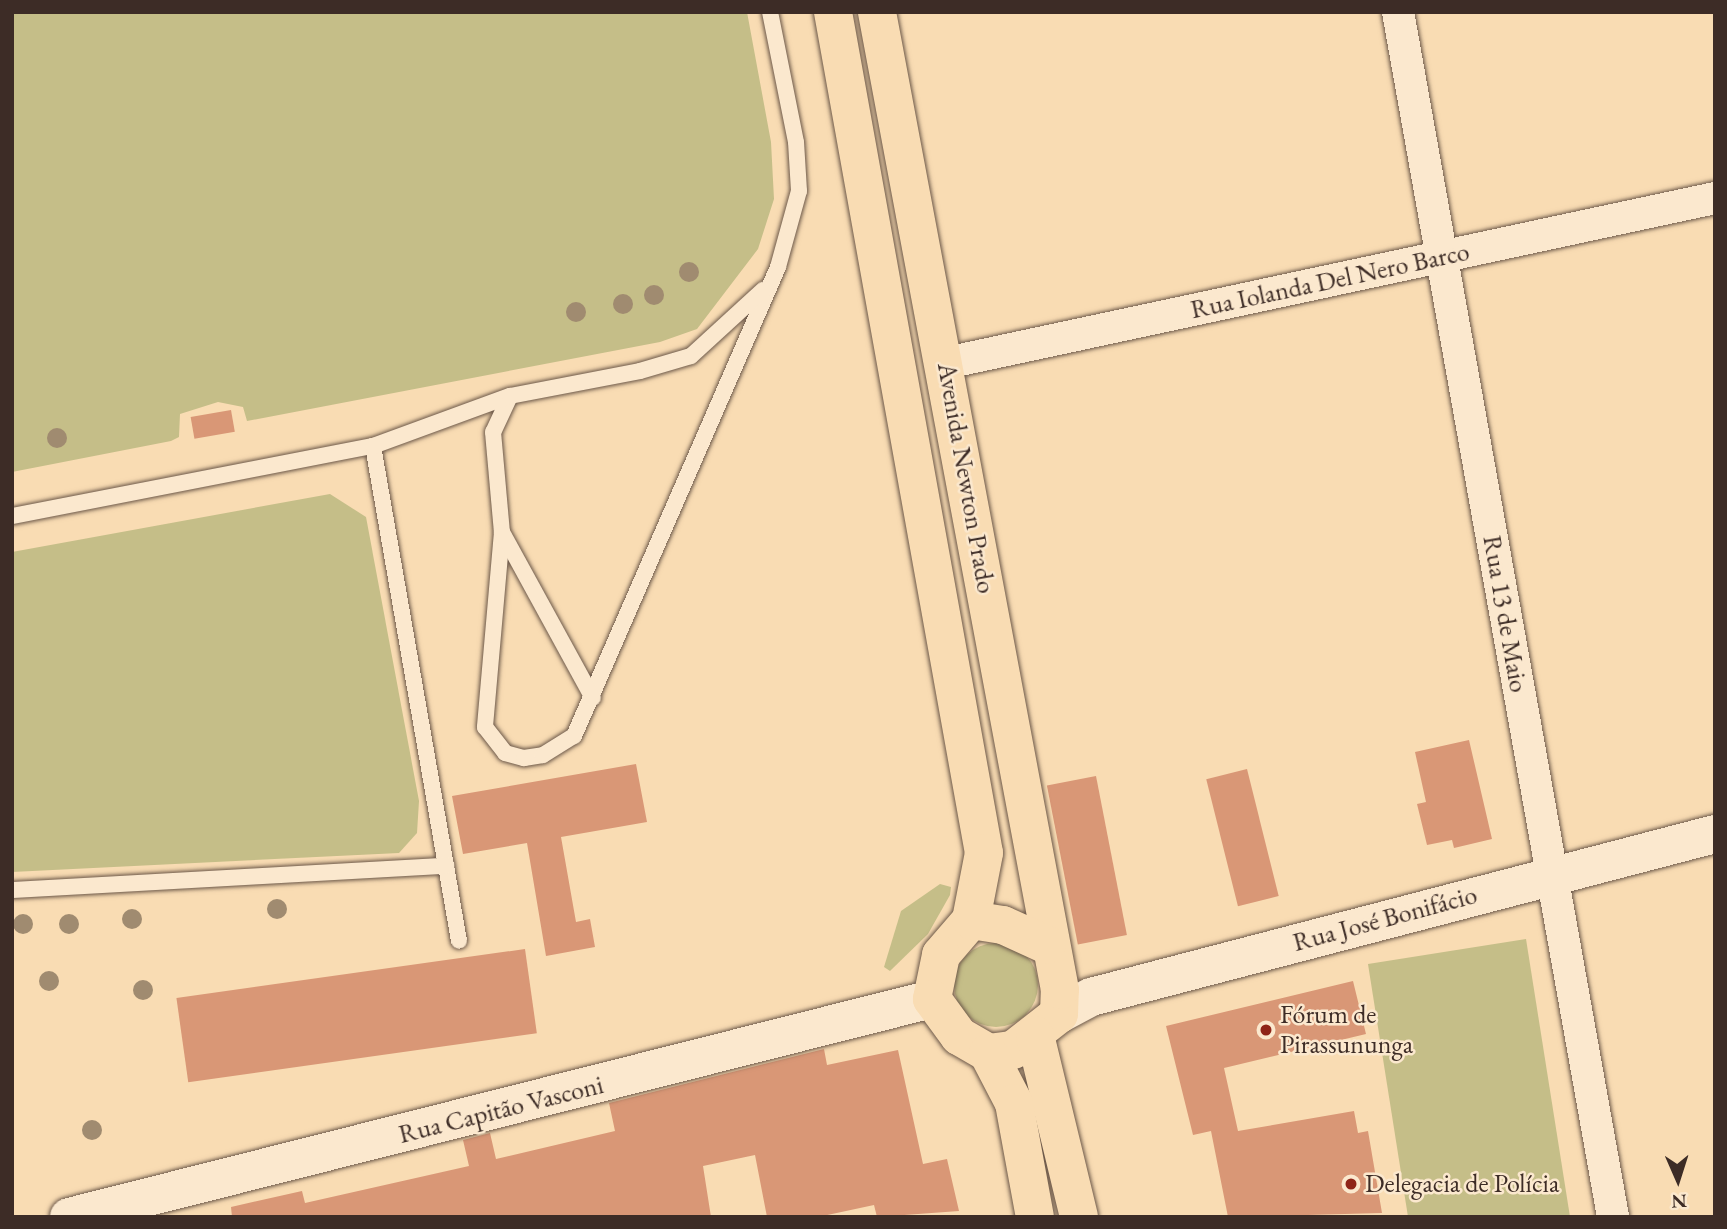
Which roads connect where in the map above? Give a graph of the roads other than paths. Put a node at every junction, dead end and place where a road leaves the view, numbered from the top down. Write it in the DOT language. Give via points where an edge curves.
graph roads {
  1 [pos="770,12"];
  2 [pos="834,12"];
  3 [pos="877,12"];
  4 [pos="1398,12"];
  5 [pos="1715,198"];
  6 [pos="1443,257"];
  7 [pos="770,284"];
  8 [pos="946,363"];
  9 [pos="510,396"];
  10 [pos="373,446"];
  11 [pos="12,516"];
  12 [pos="502,532"];
  13 [pos="593,698"];
  14 [pos="1715,834"];
  15 [pos="446,866"];
  16 [pos="1551,875"];
  17 [pos="12,890"];
  18 [pos="971,920"];
  19 [pos="459,941"];
  20 [pos="1047,945"];
  21 [pos="932,999"];
  22 [pos="1047,1025"];
  23 [pos="988,1052"];
  24 [pos="153,1208"];
  25 [pos="69,1217"];
  26 [pos="1035,1217"];
  27 [pos="1079,1217"];
  28 [pos="1612,1217"];
  1 -- 7 [label="lane" via="796,142 799,191"];
  2 -- 18 [label="main road, Avenida Newton Prado" via="984,853"];
  3 -- 8 [label="main road, Avenida Newton Prado"];
  4 -- 6 [label="street, Rua 13 de Maio"];
  5 -- 6 [label="street, Rua Iolanda Del Nero Barco"];
  6 -- 8 [label="street, Rua Iolanda Del Nero Barco"];
  6 -- 16 [label="street, Rua 13 de Maio"];
  7 -- 9 [label="lane" via="691,356"];
  7 -- 13 [label="lane"];
  8 -- 20 [label="main road, Avenida Newton Prado"];
  9 -- 10 [label="lane"];
  9 -- 12 [label="lane" via="493,432"];
  10 -- 11 [label="lane"];
  10 -- 15 [label="lane"];
  12 -- 13 [label="lane"];
  12 -- 13 [label="lane" via="485,727 491,740 505,753 543,755 574,736"];
  14 -- 16 [label="street, Rua José Bonifácio"];
  15 -- 17 [label="lane"];
  15 -- 19 [label="lane"];
  16 -- 22 [label="street, Rua José Bonifácio" via="1091,997"];
  16 -- 28 [label="street, Rua 13 de Maio"];
  18 -- 20 [label="main road" via="1003,925"];
  18 -- 21 [label="main road" via="941,955"];
  20 -- 22 [label="main road" via="1060,989"];
  21 -- 23 [label="main road" via="959,1036"];
  21 -- 24 [label="street, Rua Capitão Vasconi"];
  22 -- 23 [label="main road" via="1013,1050"];
  22 -- 27 [label="main road"];
  23 -- 26 [label="main road" via="1014,1103"];
  24 -- 25 [label="street, Rua Capitão Vasconi"];
}
